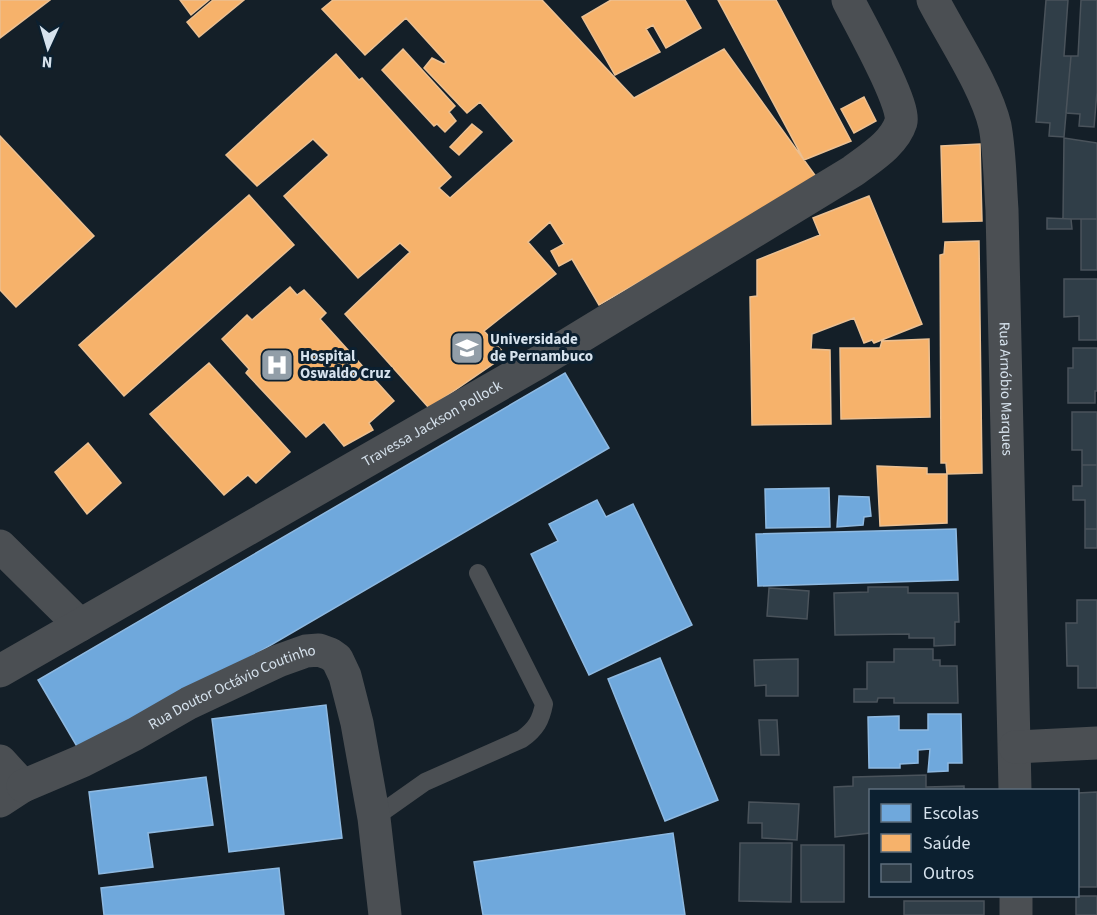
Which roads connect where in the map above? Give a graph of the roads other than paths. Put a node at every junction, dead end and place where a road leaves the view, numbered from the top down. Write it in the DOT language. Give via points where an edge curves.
graph roads {
  1 [pos="848,0"];
  2 [pos="933,0"];
  3 [pos="0,546"];
  4 [pos="478,573"];
  5 [pos="80,625"];
  6 [pos="0,671"];
  7 [pos="1097,743"];
  8 [pos="1015,747"];
  9 [pos="0,761"];
  10 [pos="1015,789"];
  11 [pos="12,794"];
  12 [pos="374,818"];
  13 [pos="1016,897"];
  14 [pos="385,915"];
  15 [pos="1016,915"];
  1 -- 5 [label="street, Travessa Jackson Pollock" via="900,105 901,122 887,144 853,171 539,362"];
  2 -- 8 [label="street, Rua Arnóbio Marques" via="986,99 997,140"];
  3 -- 5 [label="street"];
  4 -- 12 [label="lane" via="544,704 541,719 522,739 425,782"];
  5 -- 6 [label="street, Travessa Jackson Pollock"];
  7 -- 8 [label="street"];
  8 -- 10 [label="street, Rua Arnóbio Marques"];
  9 -- 11 [label="street"];
  11 -- 12 [label="street, Rua Doutor Octávio Coutinho" via="278,661 319,650 337,659 345,676"];
  12 -- 14 [label="street, Rua Doutor Octávio Coutinho"];
  13 -- 15 [label="street"];
}
